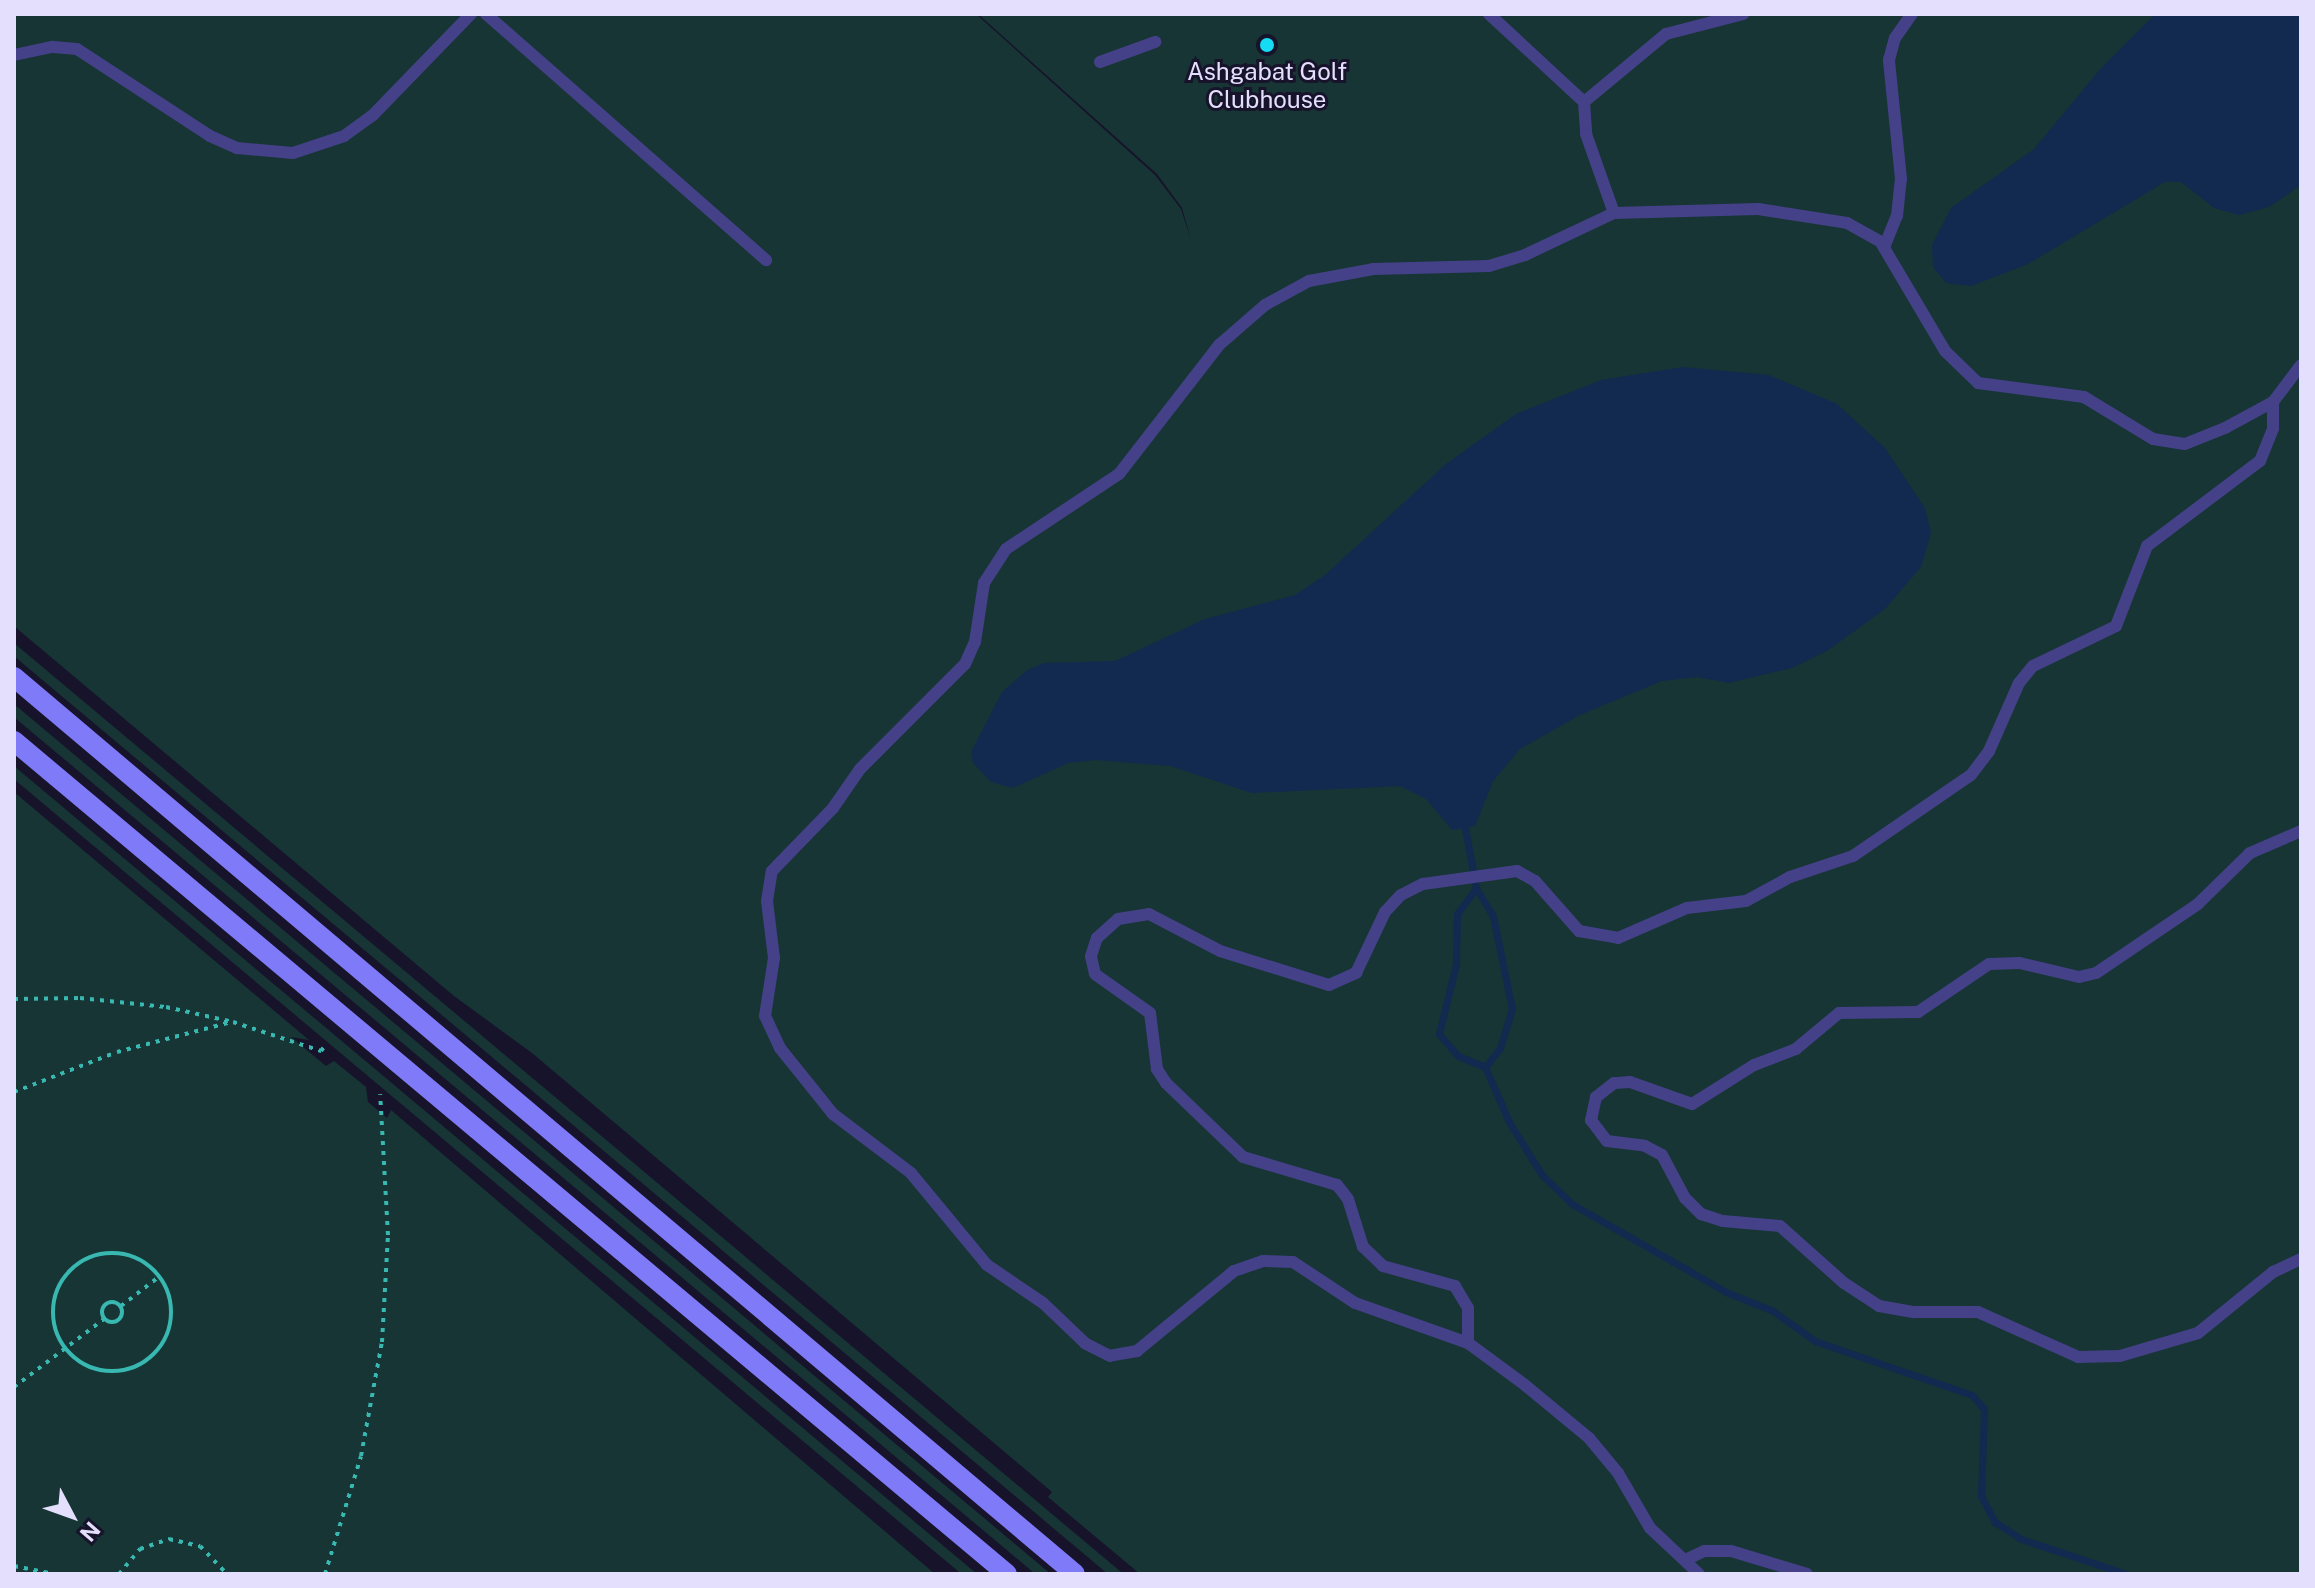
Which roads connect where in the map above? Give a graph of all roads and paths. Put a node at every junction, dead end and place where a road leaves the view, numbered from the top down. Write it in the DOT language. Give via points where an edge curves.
graph roads {
  1 [pos="471,14"];
  2 [pos="486,14"];
  3 [pos="1489,14"];
  4 [pos="1743,14"];
  5 [pos="1912,14"];
  6 [pos="1155,42"];
  7 [pos="14,55"];
  8 [pos="1100,62"];
  9 [pos="1584,102"];
  10 [pos="1614,213"];
  11 [pos="1885,245"];
  12 [pos="766,260"];
  13 [pos="2301,365"];
  14 [pos="2273,402"];
  15 [pos="14,677"];
  16 [pos="14,741"];
  17 [pos="2301,831"];
  18 [pos="14,999"];
  19 [pos="233,1022"];
  20 [pos="324,1047"];
  21 [pos="14,1092"];
  22 [pos="380,1094"];
  23 [pos="2301,1259"];
  24 [pos="160,1276"];
  25 [pos="121,1306"];
  26 [pos="104,1319"];
  27 [pos="1468,1343"];
  28 [pos="65,1348"];
  29 [pos="14,1387"];
  30 [pos="1685,1560"];
  31 [pos="14,1566"];
  32 [pos="54,1574"];
  33 [pos="119,1574"];
  34 [pos="227,1574"];
  35 [pos="325,1574"];
  36 [pos="1007,1574"];
  37 [pos="1075,1574"];
  38 [pos="1699,1574"];
  39 [pos="1807,1574"];
  1 -- 7 [label="lane" via="373,115 344,136 293,153 237,148 210,136 77,49 53,47"];
  2 -- 12 [label="lane"];
  3 -- 9 [label="lane"];
  4 -- 9 [label="lane" via="1666,34"];
  5 -- 11 [label="lane" via="1895,38 1889,60 1901,179 1897,216"];
  6 -- 8 [label="lane"];
  9 -- 10 [label="lane" via="1586,134"];
  10 -- 11 [label="lane" via="1698,207 1788,212 1847,223"];
  10 -- 27 [label="lane" via="1500,264 1339,273 1300,285 1265,305 1199,366 1119,474 1031,529 997,560 984,583 975,642 965,664 777,862 767,888 774,958 765,1016 780,1048 833,1114 911,1173 987,1265 1043,1303 1094,1349 1115,1356 1137,1351 1217,1281 1249,1264 1279,1260 1301,1265 1355,1303"];
  11 -- 14 [label="lane" via="1945,351 1978,383 2084,397 2153,439 2176,444 2208,436"];
  13 -- 14 [label="lane"];
  14 -- 27 [label="lane" via="2273,428 2260,461 2144,550 2116,626 2033,666 1971,775 1867,848 1790,877 1746,901 1687,908 1618,938 1579,931 1525,874 1490,873 1423,884 1401,895 1379,921 1361,968 1335,983 1310,983 1220,951 1142,913 1118,919 1103,932 1091,964 1100,980 1150,1013 1160,1076 1211,1130 1252,1161 1337,1185 1372,1258 1400,1274 1459,1290 1470,1322"];
  15 -- 37 [label="street"];
  16 -- 36 [label="street"];
  17 -- 23 [label="lane" via="2250,853 2198,904 2096,973 2079,977 2020,963 1989,964 1918,1012 1839,1013 1796,1049 1754,1065 1692,1104 1630,1082 1614,1083 1596,1097 1591,1120 1607,1141 1645,1146 1662,1155 1685,1198 1701,1214 1780,1226 1844,1283 1879,1306 1978,1312 2078,1357 2120,1356 2198,1333 2273,1272"];
  18 -- 19 [label="path" via="109,1000"];
  19 -- 20 [label="path" via="321,1051"];
  19 -- 21 [label="path" via="117,1052"];
  22 -- 35 [label="path" via="388,1235 382,1342 361,1456"];
  24 -- 25 [label="path"];
  24 -- 28 [label="path" via="171,1320 148,1359 120,1371 104,1371 76,1360"];
  24 -- 28 [label="path" via="135,1257 120,1253 89,1257 76,1265 53,1305 57,1335"];
  25 -- 26 [label="path" via="106,1304"];
  25 -- 26 [label="path" via="119,1321"];
  26 -- 28 [label="path"];
  27 -- 30 [label="lane" via="1589,1438 1618,1473 1650,1528"];
  28 -- 29 [label="path"];
  30 -- 38 [label="lane"];
  30 -- 39 [label="lane" via="1719,1550"];
  31 -- 32 [label="path"];
  33 -- 34 [label="path" via="140,1549 169,1539 200,1546"];
}
